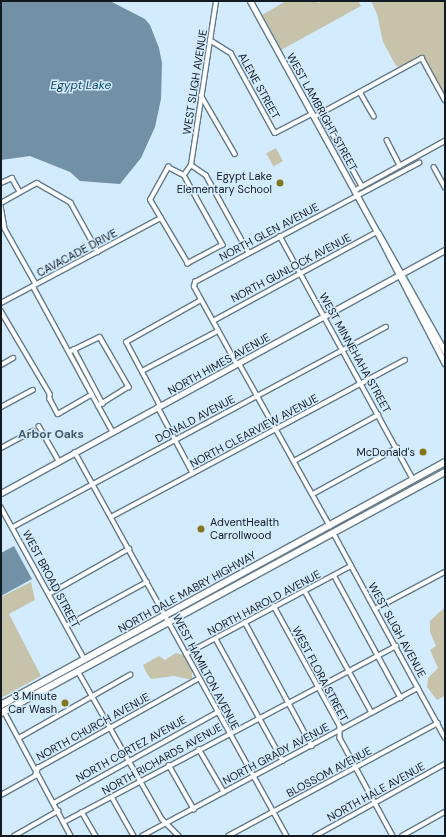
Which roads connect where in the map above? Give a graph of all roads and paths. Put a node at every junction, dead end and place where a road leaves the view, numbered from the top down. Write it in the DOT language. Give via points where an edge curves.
graph roads {
  1 [pos="216,1"];
  2 [pos="250,1"];
  3 [pos="210,40"];
  4 [pos="360,92"];
  5 [pos="201,94"];
  6 [pos="445,100"];
  7 [pos="321,113"];
  8 [pos="313,115"];
  9 [pos="374,116"];
  10 [pos="387,140"];
  11 [pos="445,141"];
  12 [pos="234,154"];
  13 [pos="419,163"];
  14 [pos="191,165"];
  15 [pos="400,166"];
  16 [pos="434,167"];
  17 [pos="184,175"];
  18 [pos="1,183"];
  19 [pos="362,186"];
  20 [pos="445,187"];
  21 [pos="20,192"];
  22 [pos="355,193"];
  23 [pos="1,203"];
  24 [pos="1,206"];
  25 [pos="161,218"];
  26 [pos="377,232"];
  27 [pos="280,236"];
  28 [pos="445,250"];
  29 [pos="98,252"];
  30 [pos="249,254"];
  31 [pos="301,273"];
  32 [pos="401,275"];
  33 [pos="34,285"];
  34 [pos="194,286"];
  35 [pos="201,300"];
  36 [pos="1,303"];
  37 [pos="1,311"];
  38 [pos="324,316"];
  39 [pos="213,321"];
  40 [pos="386,327"];
  41 [pos="218,330"];
  42 [pos="74,349"];
  43 [pos="343,350"];
  44 [pos="69,352"];
  45 [pos="445,352"];
  46 [pos="12,358"];
  47 [pos="405,360"];
  48 [pos="238,364"];
  49 [pos="445,364"];
  50 [pos="1,365"];
  51 [pos="142,371"];
  52 [pos="361,384"];
  53 [pos="33,390"];
  54 [pos="92,394"];
  55 [pos="257,396"];
  56 [pos="103,404"];
  57 [pos="99,406"];
  58 [pos="1,407"];
  59 [pos="159,407"];
  60 [pos="378,415"];
  61 [pos="39,426"];
  62 [pos="277,429"];
  63 [pos="33,431"];
  64 [pos="113,432"];
  65 [pos="176,440"];
  66 [pos="1,448"];
  67 [pos="396,448"];
  68 [pos="75,452"];
  69 [pos="59,461"];
  70 [pos="294,461"];
  71 [pos="445,462"];
  72 [pos="445,472"];
  73 [pos="194,473"];
  74 [pos="413,479"];
  75 [pos="93,485"];
  76 [pos="1,493"];
  77 [pos="313,494"];
  78 [pos="1,507"];
  79 [pos="111,517"];
  80 [pos="13,527"];
  81 [pos="331,529"];
  82 [pos="129,550"];
  83 [pos="286,550"];
  84 [pos="351,566"];
  85 [pos="445,572"];
  86 [pos="334,575"];
  87 [pos="147,582"];
  88 [pos="224,583"];
  89 [pos="236,584"];
  90 [pos="305,591"];
  91 [pos="50,594"];
  92 [pos="206,600"];
  93 [pos="274,606"];
  94 [pos="375,609"];
  95 [pos="165,615"];
  96 [pos="168,622"];
  97 [pos="245,622"];
  98 [pos="66,626"];
  99 [pos="216,639"];
  100 [pos="116,642"];
  101 [pos="396,646"];
  102 [pos="186,654"];
  103 [pos="377,656"];
  104 [pos="85,660"];
  105 [pos="348,670"];
  106 [pos="78,671"];
  107 [pos="130,675"];
  108 [pos="198,679"];
  109 [pos="318,686"];
  110 [pos="418,688"];
  111 [pos="93,696"];
  112 [pos="401,698"];
  113 [pos="289,702"];
  114 [pos="2,710"];
  115 [pos="218,712"];
  116 [pos="372,713"];
  117 [pos="258,718"];
  118 [pos="438,723"];
  119 [pos="110,728"];
  120 [pos="340,731"];
  121 [pos="228,733"];
  122 [pos="445,737"];
  123 [pos="19,738"];
  124 [pos="312,746"];
  125 [pos="199,748"];
  126 [pos="127,760"];
  127 [pos="283,761"];
  128 [pos="445,764"];
  129 [pos="169,765"];
  130 [pos="357,767"];
  131 [pos="36,772"];
  132 [pos="253,778"];
  133 [pos="139,781"];
  134 [pos="224,792"];
  135 [pos="1,795"];
  136 [pos="112,797"];
  137 [pos="54,803"];
  138 [pos="376,803"];
  139 [pos="194,808"];
  140 [pos="58,811"];
  141 [pos="82,812"];
  142 [pos="273,812"];
  143 [pos="445,812"];
  144 [pos="64,822"];
  145 [pos="165,824"];
  146 [pos="14,836"];
  147 [pos="71,836"];
  148 [pos="96,836"];
  149 [pos="134,836"];
  150 [pos="142,836"];
  151 [pos="178,836"];
  152 [pos="228,836"];
  153 [pos="287,836"];
  154 [pos="315,836"];
  155 [pos="393,836"];
  156 [pos="402,836"];
  1 -- 3 [label="street, WEST SLIGH AVENUE"];
  2 -- 8 [label="main road, WEST LAMBRIGHT STREET"];
  3 -- 5 [label="street, WEST SLIGH AVENUE"];
  3 -- 8 [label="street, ALENE STREET" via="231,53 275,133"];
  4 -- 6 [label="street" via="422,58"];
  4 -- 7 [label="street"];
  4 -- 9 [label="street"];
  5 -- 12 [label="street"];
  5 -- 14 [label="street, WEST SLIGH AVENUE"];
  7 -- 8 [label="street"];
  7 -- 19 [label="street"];
  8 -- 22 [label="main road, WEST LAMBRIGHT STREET"];
  10 -- 15 [label="street"];
  11 -- 15 [label="street"];
  13 -- 22 [label="street"];
  14 -- 17 [label="street, WEST SLIGH AVENUE"];
  14 -- 30 [label="street" via="206,175"];
  15 -- 19 [label="street"];
  16 -- 20 [label="street"];
  17 -- 25 [label="street" via="168,167 150,200"];
  17 -- 25 [label="street" via="224,245 188,264"];
  18 -- 21 [label="street" via="12,178"];
  19 -- 22 [label="street"];
  21 -- 23 [label="street"];
  21 -- 29 [label="street" via="37,183 71,203"];
  22 -- 26 [label="main road, WEST LAMBRIGHT STREET"];
  22 -- 27 [label="street, NORTH GLEN AVENUE"];
  24 -- 33 [label="street" via="5,229"];
  25 -- 29 [label="street, CAVACADE DRIVE"];
  26 -- 31 [label="street, NORTH GUNLOCK AVENUE"];
  26 -- 32 [label="main road, WEST LAMBRIGHT STREET"];
  27 -- 30 [label="street, NORTH GLEN AVENUE"];
  27 -- 31 [label="street, WEST MINNEHAHA STREET"];
  28 -- 32 [label="street, NORTH HIMES AVENUE"];
  29 -- 33 [label="street, CAVACADE DRIVE"];
  30 -- 34 [label="street, NORTH GLEN AVENUE" via="195,282"];
  31 -- 38 [label="street, WEST MINNEHAHA STREET"];
  31 -- 39 [label="street, NORTH GUNLOCK AVENUE"];
  32 -- 38 [label="street, NORTH HIMES AVENUE"];
  32 -- 45 [label="main road, WEST LAMBRIGHT STREET"];
  32 -- 49 [label="main road, WEST LAMBRIGHT STREET"];
  33 -- 36 [label="street, CAVACADE DRIVE"];
  33 -- 44 [label="street"];
  34 -- 35 [label="street, WEST SLIGH AVENUE"];
  35 -- 39 [label="street, WEST SLIGH AVENUE"];
  35 -- 51 [label="street" via="126,342"];
  37 -- 54 [label="street" via="50,394 58,414"];
  38 -- 43 [label="street, WEST MINNEHAHA STREET"];
  38 -- 48 [label="street, NORTH HIMES AVENUE"];
  39 -- 41 [label="street, WEST SLIGH AVENUE"];
  40 -- 43 [label="street, DONALD AVENUE"];
  41 -- 48 [label="street, WEST SLIGH AVENUE"];
  41 -- 51 [label="street"];
  42 -- 44 [label="street"];
  42 -- 56 [label="street"];
  42 -- 56 [label="street" via="100,337 129,387"];
  43 -- 52 [label="street, WEST MINNEHAHA STREET"];
  43 -- 55 [label="street, DONALD AVENUE"];
  44 -- 54 [label="street"];
  46 -- 50 [label="street"];
  47 -- 52 [label="street, NORTH CLEARVIEW AVENUE"];
  48 -- 55 [label="street, WEST SLIGH AVENUE"];
  48 -- 59 [label="street, NORTH HIMES AVENUE"];
  51 -- 59 [label="street"];
  52 -- 60 [label="street, WEST MINNEHAHA STREET"];
  52 -- 62 [label="street, NORTH CLEARVIEW AVENUE"];
  53 -- 58 [label="street"];
  54 -- 57 [label="street"];
  55 -- 62 [label="street, WEST SLIGH AVENUE"];
  55 -- 65 [label="street, DONALD AVENUE"];
  56 -- 57 [label="street"];
  57 -- 64 [label="street"];
  59 -- 64 [label="street, NORTH HIMES AVENUE"];
  59 -- 65 [label="street"];
  60 -- 67 [label="street, WEST MINNEHAHA STREET"];
  60 -- 70 [label="street"];
  61 -- 69 [label="street"];
  62 -- 70 [label="street, WEST SLIGH AVENUE"];
  62 -- 73 [label="street, NORTH CLEARVIEW AVENUE"];
  63 -- 66 [label="street"];
  64 -- 68 [label="street, NORTH HIMES AVENUE"];
  65 -- 73 [label="street"];
  65 -- 75 [label="street, DONALD AVENUE"];
  67 -- 74 [label="street, WEST MINNEHAHA STREET"];
  67 -- 77 [label="street"];
  68 -- 69 [label="street, NORTH HIMES AVENUE"];
  68 -- 75 [label="street, WEST HAMILTON AVENUE"];
  69 -- 76 [label="street, NORTH HIMES AVENUE"];
  70 -- 77 [label="street, WEST SLIGH AVENUE"];
  71 -- 74 [label="main road"];
  72 -- 81 [label="main road, NORTH DALE MABRY HIGHWAY"];
  73 -- 79 [label="street, NORTH CLEARVIEW AVENUE"];
  74 -- 81 [label="main road"];
  75 -- 79 [label="street, WEST HAMILTON AVENUE"];
  75 -- 80 [label="street, DONALD AVENUE"];
  77 -- 81 [label="street, WEST SLIGH AVENUE"];
  78 -- 80 [label="street, WEST BROAD STREET"];
  79 -- 82 [label="street, WEST HAMILTON AVENUE"];
  80 -- 91 [label="street, WEST BROAD STREET"];
  81 -- 83 [label="main road, NORTH DALE MABRY HIGHWAY"];
  81 -- 84 [label="street, WEST SLIGH AVENUE"];
  81 -- 89 [label="main road, NORTH DALE MABRY HIGHWAY" via="285,558"];
  82 -- 87 [label="street, WEST HAMILTON AVENUE"];
  82 -- 91 [label="street"];
  83 -- 88 [label="main road, NORTH DALE MABRY HIGHWAY"];
  83 -- 89 [label="main road" via="281,556 242,577"];
  84 -- 86 [label="street, NORTH HAROLD AVENUE"];
  84 -- 94 [label="street, WEST SLIGH AVENUE"];
  85 -- 94 [label="street"];
  86 -- 90 [label="street, NORTH HAROLD AVENUE"];
  86 -- 103 [label="street"];
  87 -- 95 [label="street, WEST HAMILTON AVENUE"];
  87 -- 98 [label="street"];
  88 -- 92 [label="main road" via="221,589 208,596"];
  88 -- 95 [label="main road, NORTH DALE MABRY HIGHWAY"];
  89 -- 92 [label="main road, NORTH DALE MABRY HIGHWAY"];
  90 -- 93 [label="street, NORTH HAROLD AVENUE"];
  90 -- 105 [label="street"];
  91 -- 98 [label="street, WEST BROAD STREET"];
  92 -- 96 [label="main road, NORTH DALE MABRY HIGHWAY"];
  93 -- 97 [label="street, NORTH HAROLD AVENUE"];
  93 -- 109 [label="street, WEST FLORA STREET"];
  94 -- 101 [label="street, WEST SLIGH AVENUE"];
  95 -- 96 [label="street, WEST HAMILTON AVENUE"];
  95 -- 100 [label="main road, NORTH DALE MABRY HIGHWAY"];
  96 -- 102 [label="street, WEST HAMILTON AVENUE"];
  96 -- 106 [label="main road, NORTH DALE MABRY HIGHWAY"];
  97 -- 99 [label="street, NORTH HAROLD AVENUE"];
  97 -- 113 [label="street"];
  98 -- 104 [label="street, WEST BROAD STREET"];
  99 -- 102 [label="street, NORTH HAROLD AVENUE"];
  99 -- 117 [label="street"];
  100 -- 104 [label="main road, NORTH DALE MABRY HIGHWAY"];
  100 -- 106 [label="main road"];
  101 -- 103 [label="street, NORTH RICHARDS AVENUE"];
  101 -- 110 [label="street, WEST SLIGH AVENUE"];
  102 -- 108 [label="street, WEST HAMILTON AVENUE"];
  103 -- 105 [label="street, NORTH RICHARDS AVENUE"];
  103 -- 112 [label="street"];
  104 -- 114 [label="main road, NORTH DALE MABRY HIGHWAY"];
  105 -- 109 [label="street, NORTH RICHARDS AVENUE"];
  105 -- 116 [label="street"];
  106 -- 111 [label="street"];
  106 -- 114 [label="main road, NORTH DALE MABRY HIGHWAY"];
  107 -- 111 [label="street"];
  108 -- 115 [label="street, WEST HAMILTON AVENUE"];
  108 -- 119 [label="street, NORTH CHURCH AVENUE"];
  109 -- 113 [label="street, NORTH RICHARDS AVENUE"];
  109 -- 120 [label="street, WEST FLORA STREET" via="340,726"];
  110 -- 112 [label="street, NORTH GRADY AVENUE"];
  110 -- 118 [label="street, WEST SLIGH AVENUE"];
  111 -- 119 [label="street"];
  111 -- 123 [label="street"];
  112 -- 116 [label="street, NORTH GRADY AVENUE"];
  113 -- 117 [label="street, NORTH RICHARDS AVENUE"];
  113 -- 124 [label="street"];
  114 -- 123 [label="street"];
  115 -- 121 [label="street, WEST HAMILTON AVENUE"];
  115 -- 126 [label="street, NORTH CORTEZ AVENUE"];
  116 -- 120 [label="street, NORTH GRADY AVENUE"];
  117 -- 121 [label="street, NORTH RICHARDS AVENUE"];
  117 -- 127 [label="street"];
  118 -- 122 [label="street, WEST SLIGH AVENUE"];
  118 -- 130 [label="street, BLOSSOM AVENUE"];
  119 -- 126 [label="street"];
  119 -- 131 [label="street, NORTH CHURCH AVENUE" via="38,768"];
  120 -- 124 [label="street, NORTH GRADY AVENUE"];
  120 -- 130 [label="street, WEST FLORA STREET" via="340,738"];
  121 -- 125 [label="street, NORTH RICHARDS AVENUE"];
  121 -- 132 [label="street, WEST HAMILTON AVENUE"];
  123 -- 131 [label="street"];
  124 -- 127 [label="street, NORTH GRADY AVENUE"];
  125 -- 129 [label="street, NORTH RICHARDS AVENUE"];
  125 -- 134 [label="street"];
  126 -- 133 [label="street"];
  126 -- 137 [label="street, NORTH CORTEZ AVENUE"];
  127 -- 132 [label="street, NORTH GRADY AVENUE"];
  128 -- 138 [label="street, NORTH HALE AVENUE"];
  129 -- 133 [label="street, NORTH RICHARDS AVENUE"];
  129 -- 139 [label="street"];
  130 -- 138 [label="street, WEST FLORA STREET"];
  130 -- 142 [label="street, BLOSSOM AVENUE"];
  131 -- 135 [label="street, NORTH CHURCH AVENUE" via="35,776"];
  131 -- 137 [label="street"];
  132 -- 134 [label="street, NORTH GRADY AVENUE"];
  132 -- 142 [label="street, WEST HAMILTON AVENUE"];
  133 -- 136 [label="street, NORTH RICHARDS AVENUE"];
  133 -- 145 [label="street"];
  134 -- 139 [label="street, NORTH GRADY AVENUE"];
  136 -- 141 [label="street, NORTH RICHARDS AVENUE"];
  136 -- 149 [label="street"];
  137 -- 140 [label="street"];
  138 -- 154 [label="street, NORTH HALE AVENUE"];
  138 -- 155 [label="street, WEST FLORA STREET"];
  139 -- 145 [label="street, NORTH GRADY AVENUE"];
  140 -- 144 [label="street"];
  140 -- 146 [label="street"];
  141 -- 144 [label="street, NORTH RICHARDS AVENUE"];
  141 -- 148 [label="street"];
  142 -- 152 [label="street, BLOSSOM AVENUE"];
  142 -- 153 [label="street, WEST HAMILTON AVENUE"];
  143 -- 156 [label="street"];
  144 -- 147 [label="street"];
  145 -- 150 [label="street, NORTH GRADY AVENUE"];
  145 -- 151 [label="street"];
}
